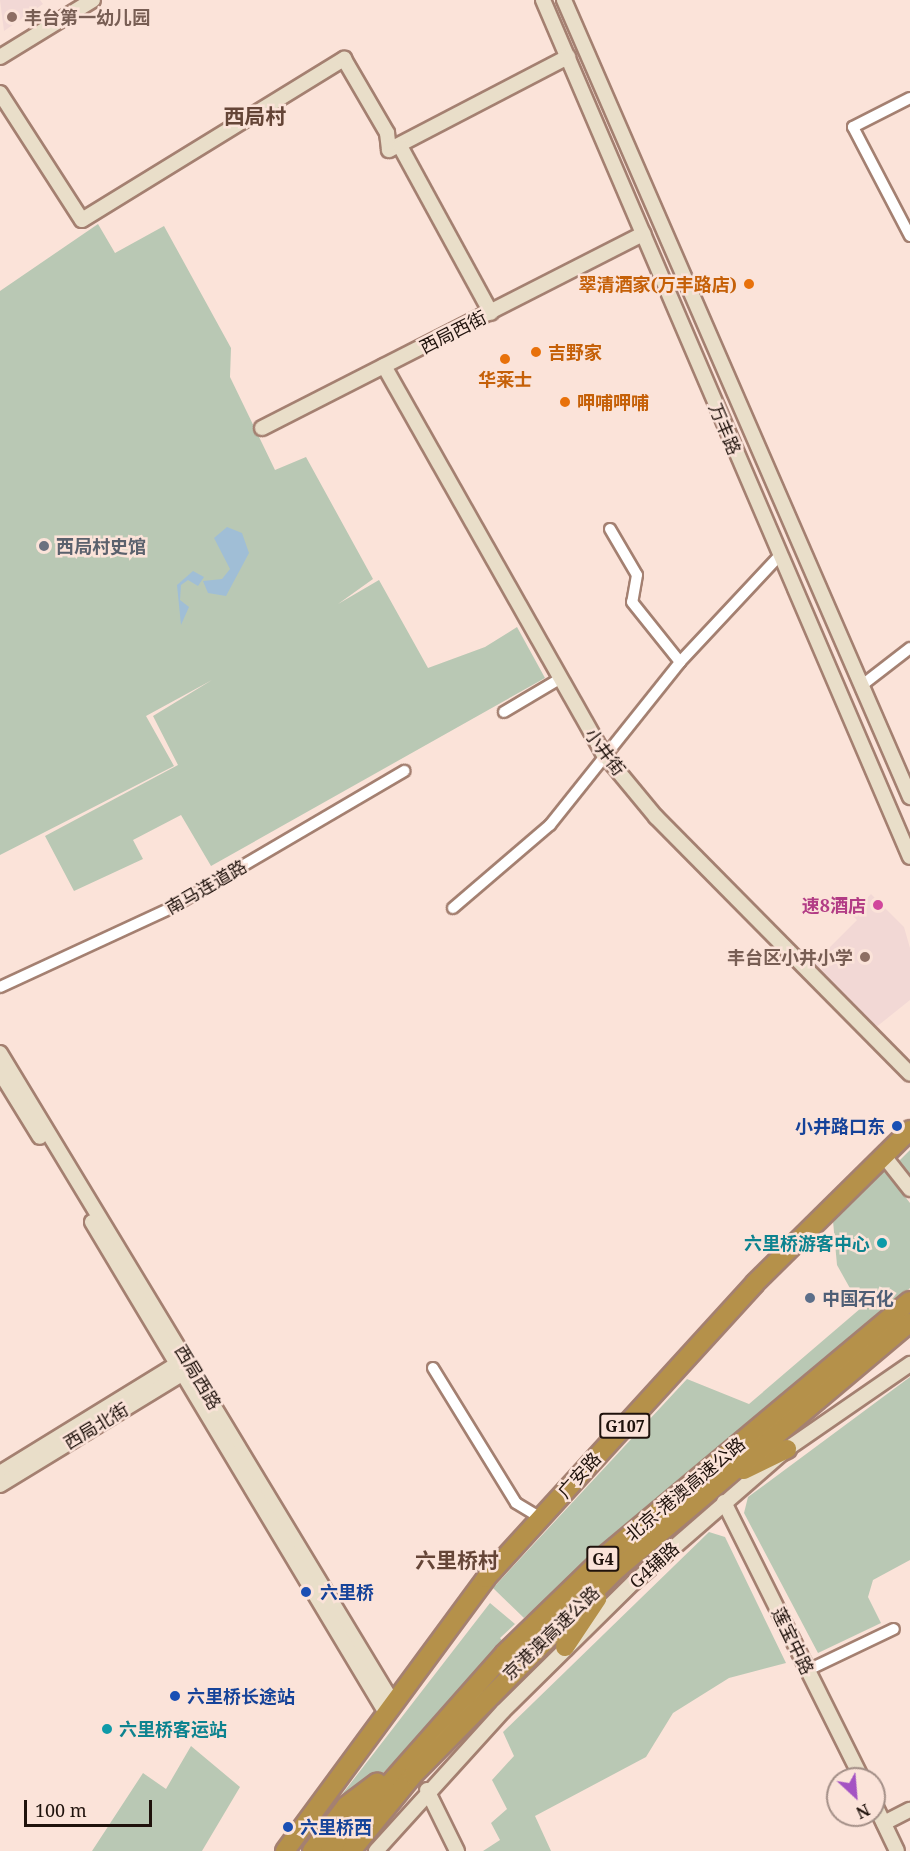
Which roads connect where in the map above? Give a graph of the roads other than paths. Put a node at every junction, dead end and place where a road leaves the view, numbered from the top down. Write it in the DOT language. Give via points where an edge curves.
graph roads {
  1 [pos="93,0"];
  2 [pos="543,0"];
  3 [pos="564,0"];
  4 [pos="0,57"];
  5 [pos="568,57"];
  6 [pos="0,93"];
  7 [pos="910,98"];
  8 [pos="400,146"];
  9 [pos="644,234"];
  10 [pos="910,236"];
  11 [pos="491,313"];
  12 [pos="384,366"];
  13 [pos="262,428"];
  14 [pos="749,484"];
  15 [pos="610,529"];
  16 [pos="806,552"];
  17 [pos="780,555"];
  18 [pos="810,622"];
  19 [pos="910,648"];
  20 [pos="680,662"];
  21 [pos="558,680"];
  22 [pos="861,686"];
  23 [pos="504,712"];
  24 [pos="603,753"];
  25 [pos="404,771"];
  26 [pos="910,797"];
  27 [pos="910,856"];
  28 [pos="453,908"];
  29 [pos="0,987"];
  30 [pos="0,1053"];
  31 [pos="0,1072"];
  32 [pos="910,1074"];
  33 [pos="910,1131"];
  34 [pos="884,1156"];
  35 [pos="910,1189"];
  36 [pos="910,1301"];
  37 [pos="910,1322"];
  38 [pos="910,1364"];
  39 [pos="185,1366"];
  40 [pos="433,1368"];
  41 [pos="786,1449"];
  42 [pos="0,1473"];
  43 [pos="0,1485"];
  44 [pos="716,1485"];
  45 [pos="724,1502"];
  46 [pos="541,1518"];
  47 [pos="617,1569"];
  48 [pos="894,1629"];
  49 [pos="564,1647"];
  50 [pos="808,1670"];
  51 [pos="389,1708"];
  52 [pos="402,1764"];
  53 [pos="856,1767"];
  54 [pos="427,1790"];
  55 [pos="910,1810"];
  56 [pos="886,1822"];
  57 [pos="886,1827"];
  58 [pos="285,1851"];
  59 [pos="312,1851"];
  60 [pos="330,1851"];
  61 [pos="351,1851"];
  62 [pos="376,1851"];
  63 [pos="457,1851"];
  64 [pos="897,1851"];
  1 -- 4 [label="street"];
  2 -- 5 [label="street, 万丰路"];
  3 -- 16 [label="street, 万丰路"];
  5 -- 8 [label="street"];
  5 -- 9 [label="street, 万丰路"];
  6 -- 8 [label="street" via="82,220 344,59 387,133 385,142 389,150"];
  7 -- 10 [label="street" via="853,127"];
  8 -- 11 [label="street"];
  9 -- 11 [label="street, 西局西街"];
  9 -- 14 [label="street, 万丰路"];
  11 -- 12 [label="street, 西局西街"];
  12 -- 13 [label="street, 西局西街"];
  12 -- 21 [label="street, 小井街"];
  14 -- 16 [label="street" via="767,508 788,558 800,561"];
  14 -- 17 [label="street, 万丰路"];
  15 -- 20 [label="street" via="637,575 632,602"];
  16 -- 22 [label="street, 万丰路"];
  17 -- 18 [label="street, 万丰路"];
  17 -- 20 [label="street"];
  18 -- 22 [label="street" via="822,613"];
  18 -- 27 [label="street, 万丰路"];
  19 -- 22 [label="street"];
  20 -- 24 [label="street"];
  21 -- 23 [label="street"];
  21 -- 24 [label="street, 小井街"];
  22 -- 26 [label="street, 万丰路"];
  24 -- 28 [label="street" via="550,825"];
  24 -- 32 [label="street, 小井街" via="656,817"];
  25 -- 29 [label="street, 南马连道路" via="169,909"];
  30 -- 39 [label="street, 西局西路"];
  31 -- 39 [label="street, 西局西路"];
  33 -- 34 [label="highway, 广安路 / G107"];
  34 -- 35 [label="street"];
  34 -- 46 [label="highway, 广安路 / G107" via="755,1283"];
  36 -- 52 [label="highway, 北京-港澳高速公路 / G4" via="606,1555 504,1654"];
  37 -- 44 [label="highway, 京港澳高速公路 / G4"];
  38 -- 41 [label="street, G4辅路"];
  39 -- 42 [label="street, 西局北街"];
  39 -- 43 [label="street, 西局北街"];
  39 -- 51 [label="street, 西局西路"];
  40 -- 46 [label="street" via="516,1503"];
  41 -- 44 [label="highway"];
  41 -- 45 [label="street, G4辅路"];
  44 -- 47 [label="highway, 京港澳高速公路 / G4"];
  45 -- 49 [label="street, G4辅路"];
  45 -- 50 [label="street, 莲宝中路"];
  46 -- 51 [label="highway, 广安路 / G107" via="486,1578"];
  47 -- 49 [label="highway"];
  47 -- 61 [label="highway, 京港澳高速公路 / G4" via="413,1775"];
  48 -- 50 [label="street"];
  49 -- 54 [label="street, G4辅路"];
  50 -- 53 [label="street, 莲宝中路"];
  51 -- 58 [label="highway, 广安路 / G107"];
  52 -- 59 [label="highway" via="345,1806"];
  52 -- 60 [label="highway, 北京-港澳高速公路 / G4"];
  54 -- 62 [label="street, G4辅路"];
  54 -- 63 [label="street"];
  55 -- 56 [label="street"];
  57 -- 64 [label="street"];
}
